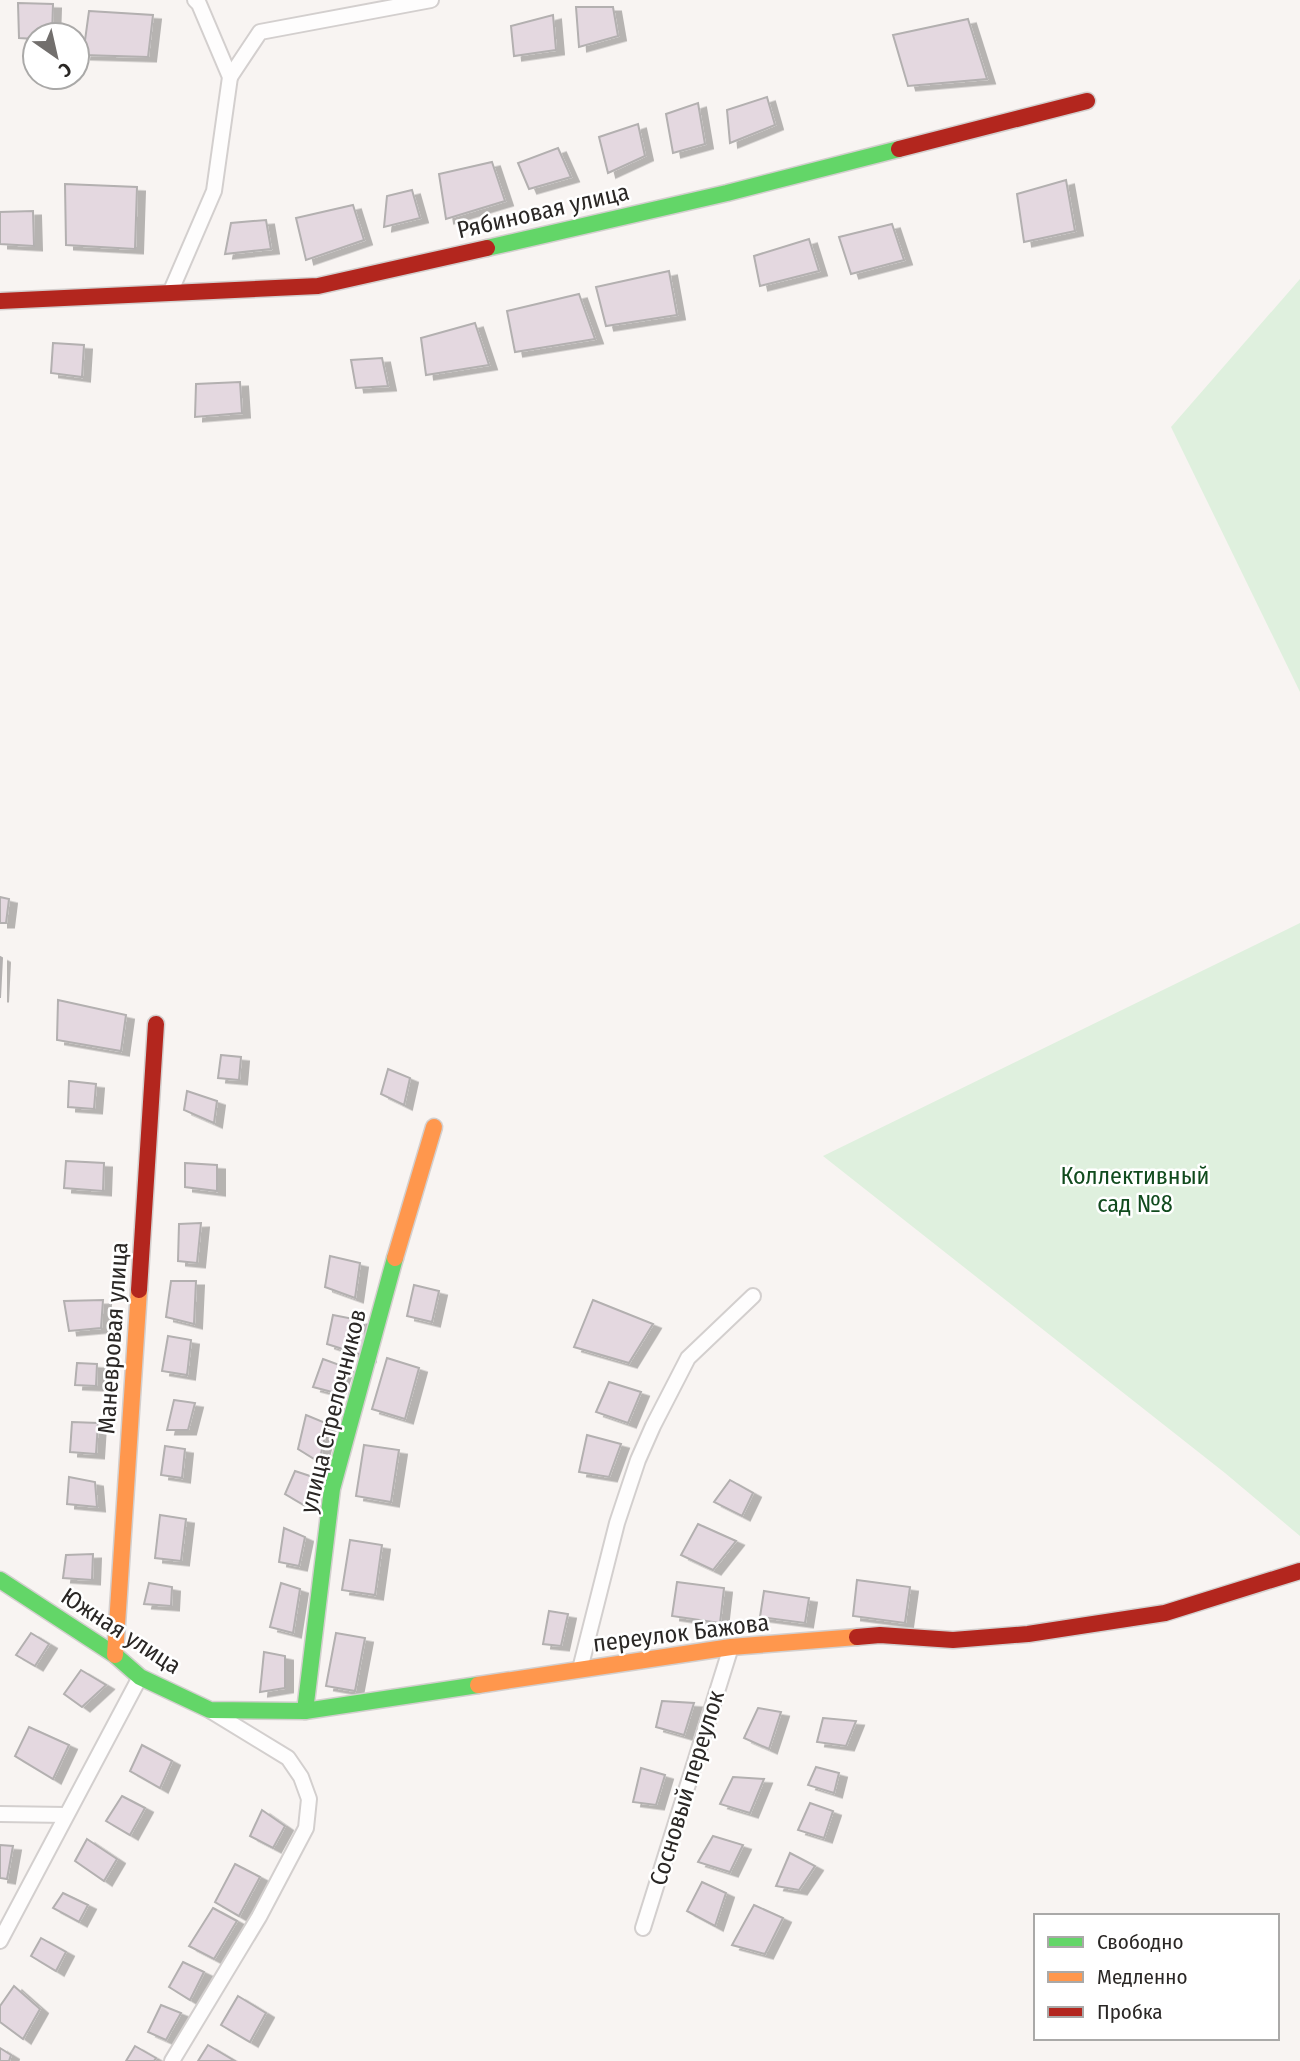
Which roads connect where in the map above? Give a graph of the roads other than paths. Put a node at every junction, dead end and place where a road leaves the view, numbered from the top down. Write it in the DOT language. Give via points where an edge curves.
graph roads {
  1 [pos="195,0"];
  2 [pos="430,0"];
  3 [pos="230,77"];
  4 [pos="1087,101"];
  5 [pos="170,293"];
  6 [pos="0,301"];
  7 [pos="156,1024"];
  8 [pos="435,1127"];
  9 [pos="753,1296"];
  10 [pos="1300,1571"];
  11 [pos="0,1580"];
  12 [pos="731,1647"];
  13 [pos="115,1655"];
  14 [pos="580,1669"];
  15 [pos="141,1677"];
  16 [pos="210,1710"];
  17 [pos="305,1711"];
  18 [pos="0,1814"];
  19 [pos="66,1815"];
  20 [pos="643,1928"];
  21 [pos="0,1941"];
  22 [pos="172,2061"];
  1 -- 3 [label="street"];
  2 -- 3 [label="street" via="260,32"];
  3 -- 5 [label="street" via="214,191"];
  4 -- 5 [label="street, Рябиновая улица" via="727,193 318,286"];
  5 -- 6 [label="street, Рябиновая улица"];
  7 -- 13 [label="street, Маневровая улица"];
  8 -- 17 [label="street, улица Стрелочников" via="332,1489"];
  9 -- 14 [label="street, переулок Бажова" via="688,1358 653,1426 617,1523"];
  10 -- 12 [label="street, переулок Бажова" via="1165,1613 1028,1634 953,1640 880,1635"];
  11 -- 13 [label="street, Южная улица"];
  12 -- 14 [label="street, переулок Бажова"];
  12 -- 20 [label="street, Сосновый переулок"];
  13 -- 15 [label="street, Южная улица"];
  14 -- 17 [label="street, Южная улица"];
  15 -- 16 [label="street, Южная улица"];
  15 -- 19 [label="street"];
  16 -- 17 [label="street, Южная улица"];
  16 -- 22 [label="street" via="288,1758 309,1799 306,1828 259,1917"];
  18 -- 19 [label="street"];
  19 -- 21 [label="street"];
}
